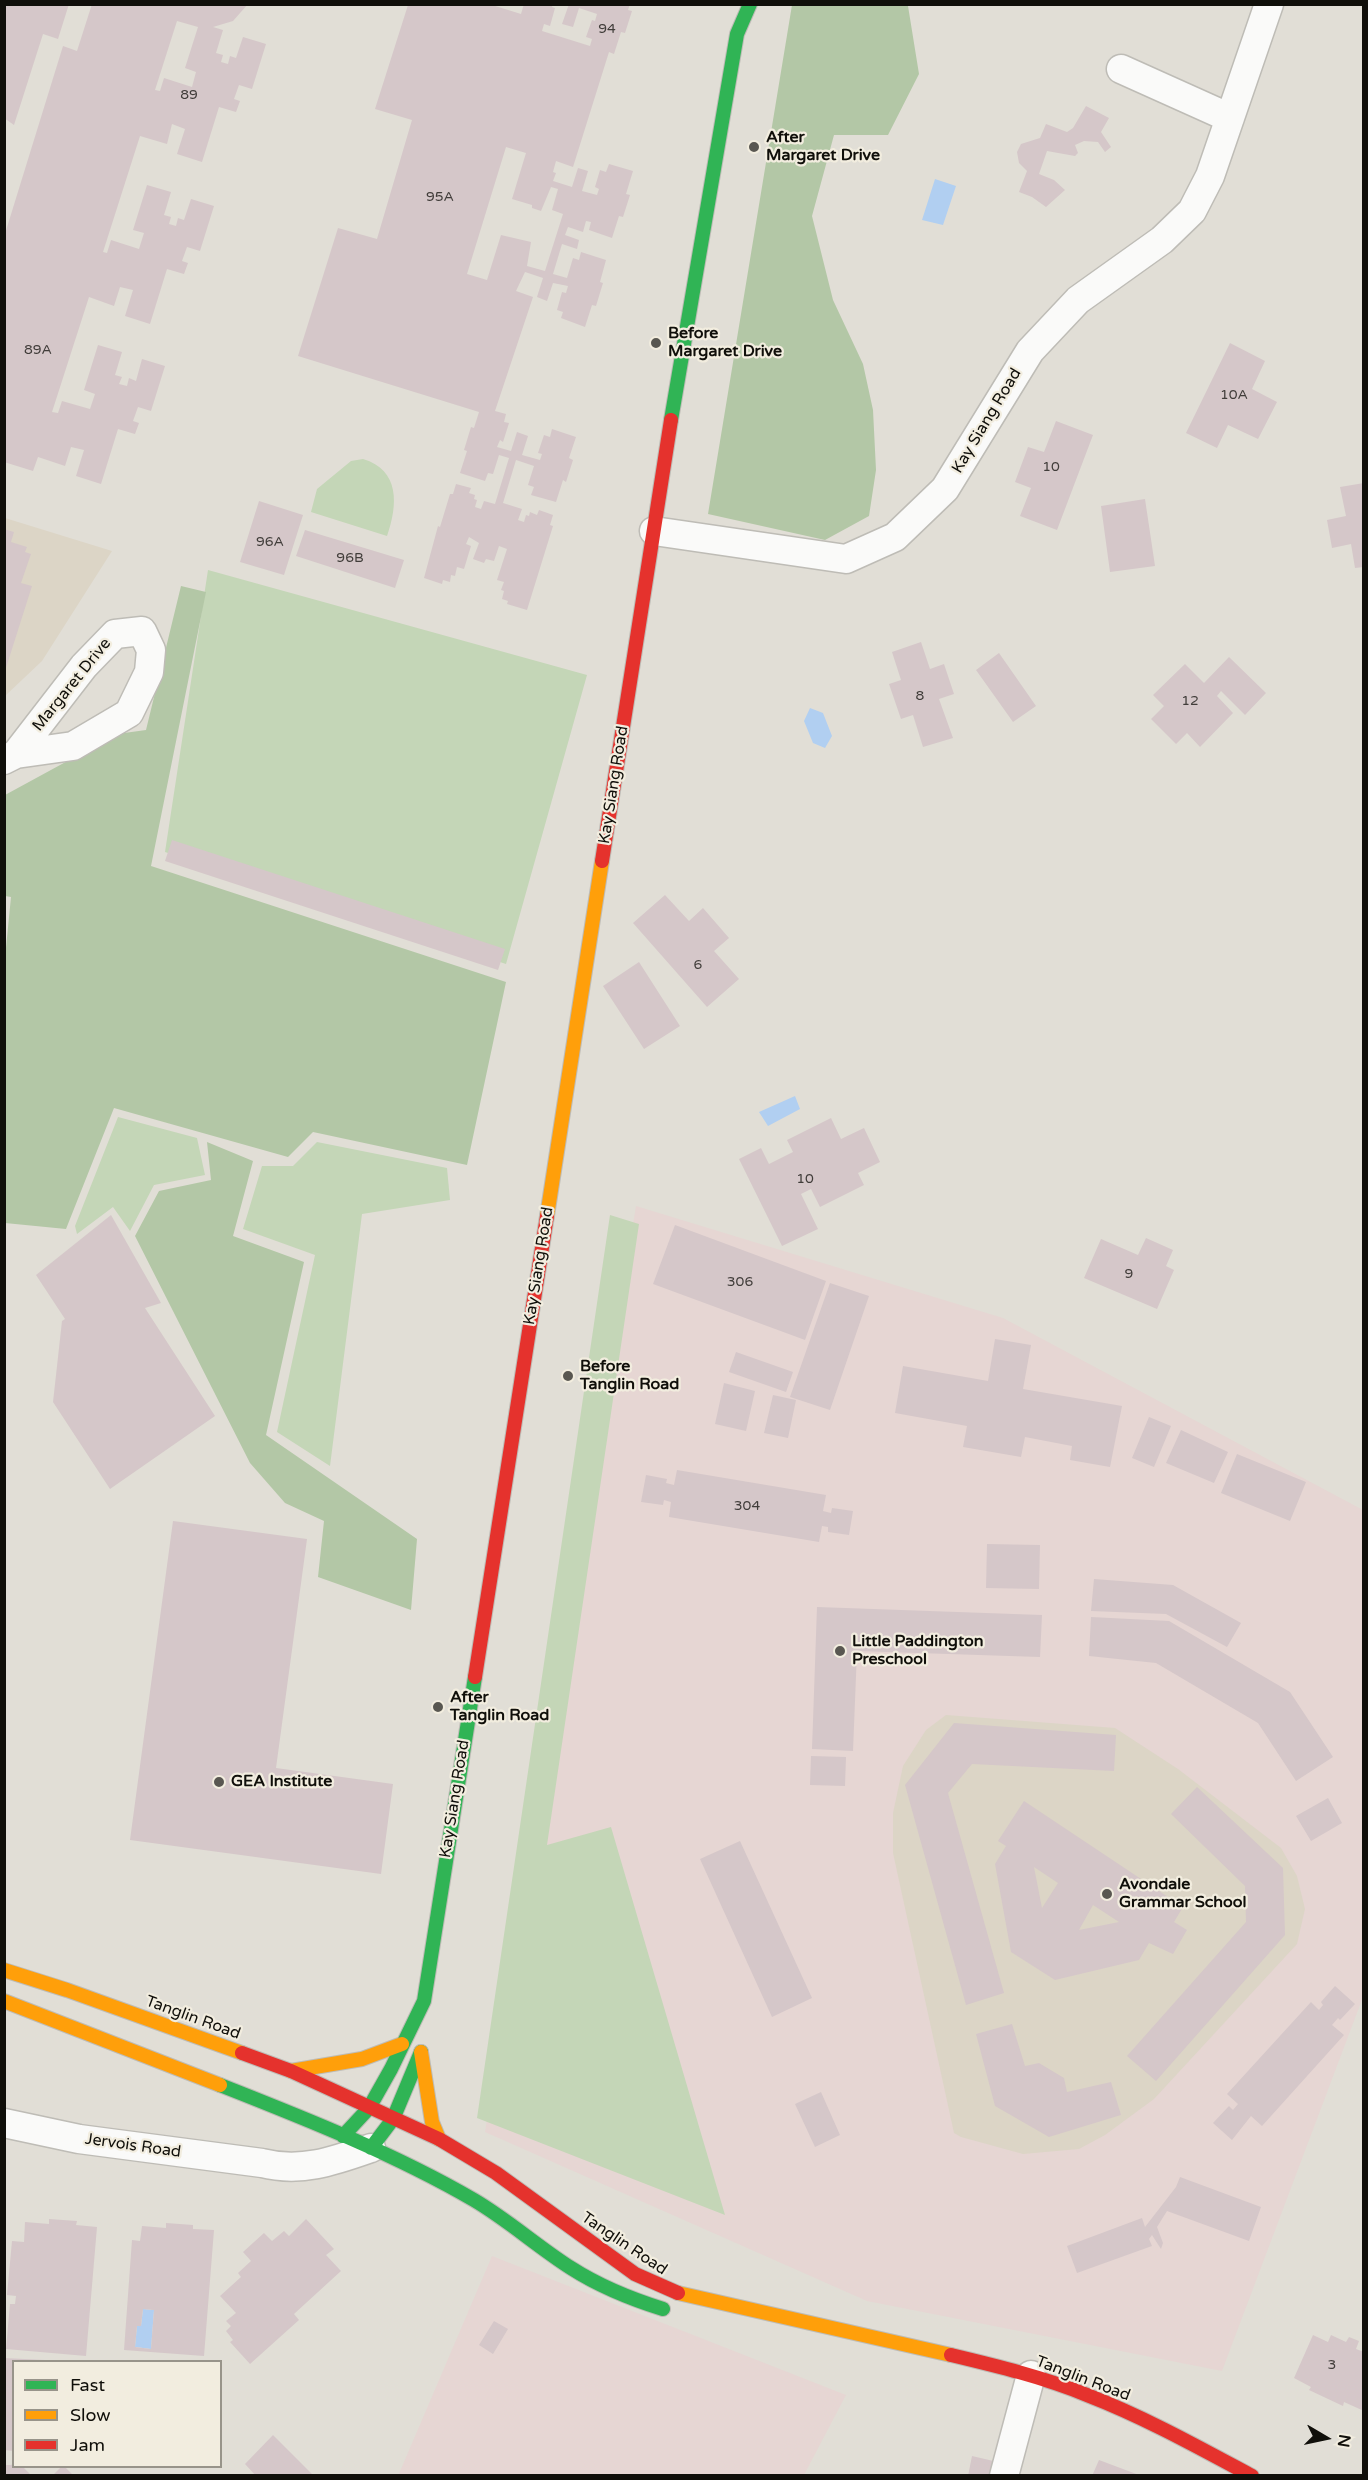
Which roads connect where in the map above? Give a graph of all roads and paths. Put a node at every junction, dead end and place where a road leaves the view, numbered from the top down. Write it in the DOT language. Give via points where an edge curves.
graph roads {
  1 [pos="750,4"];
  2 [pos="1269,4"];
  3 [pos="734,5"];
  4 [pos="737,34"];
  5 [pos="1121,69"];
  6 [pos="1230,118"];
  7 [pos="654,531"];
  8 [pos="10,757"];
  9 [pos="4,1970"];
  10 [pos="4,2001"];
  11 [pos="424,2001"];
  12 [pos="424,2042"];
  13 [pos="402,2044"];
  14 [pos="291,2071"];
  15 [pos="369,2108"];
  16 [pos="393,2119"];
  17 [pos="4,2123"];
  18 [pos="343,2136"];
  19 [pos="439,2139"];
  20 [pos="371,2148"];
  21 [pos="262,2163"];
  22 [pos="675,2313"];
  23 [pos="1028,2387"];
  24 [pos="1004,2475"];
  25 [pos="1252,2475"];
  1 -- 4 [label="street, Kay Siang Road"];
  2 -- 6 [label="street, Kay Siang Road"];
  3 -- 4 [label="street, Kay Siang Road"];
  4 -- 7 [label="street, Kay Siang Road"];
  5 -- 6 [label="street"];
  6 -- 7 [label="street, Kay Siang Road" via="1210,176 1191,211 1162,240 1078,300 1030,351 945,489 895,537 846,559"];
  7 -- 11 [label="street, Kay Siang Road"];
  8 -- 8 [label="street, Margaret Drive" via="115,634 142,631 151,650 149,672 129,713 73,746"];
  9 -- 14 [label="street, Tanglin Road"];
  10 -- 18 [label="street"];
  11 -- 12 [label="street, Kay Siang Road" via="428,2020"];
  11 -- 13 [label="street, Kay Siang Road"];
  12 -- 16 [label="street, Kay Siang Road"];
  12 -- 19 [label="street" via="432,2122"];
  13 -- 14 [label="street" via="369,2058"];
  13 -- 15 [label="street, Kay Siang Road"];
  14 -- 15 [label="street, Tanglin Road"];
  15 -- 16 [label="street, Tanglin Road"];
  15 -- 18 [label="street"];
  16 -- 19 [label="street, Tanglin Road"];
  16 -- 20 [label="street"];
  17 -- 21 [label="street, Jervois Road" via="79,2139"];
  18 -- 20 [label="street"];
  18 -- 21 [label="street" via="289,2150"];
  19 -- 23 [label="street, Tanglin Road" via="496,2173 656,2287 824,2325"];
  20 -- 21 [label="street, Jervois Road" via="304,2167 280,2168"];
  20 -- 22 [label="street" via="462,2193 580,2272"];
  23 -- 24 [label="street"];
  23 -- 25 [label="street, Tanglin Road" via="1120,2410"];
}
